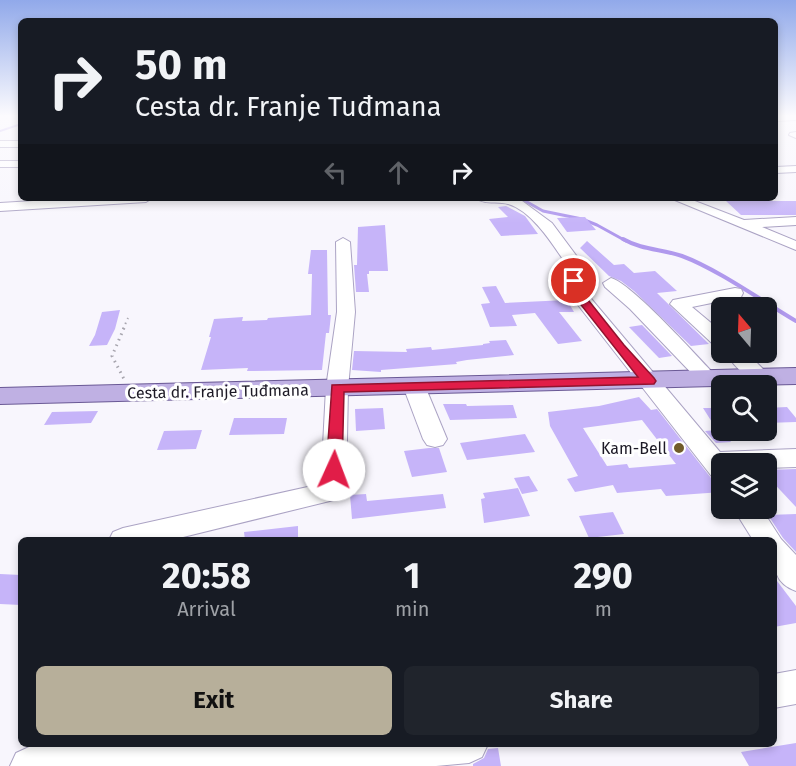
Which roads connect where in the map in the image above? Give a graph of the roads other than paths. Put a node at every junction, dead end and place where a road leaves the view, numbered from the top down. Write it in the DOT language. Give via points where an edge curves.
graph roads {
  1 [pos="0,164"];
  2 [pos="18,164"];
  3 [pos="796,169"];
  4 [pos="778,170"];
  5 [pos="97,201"];
  6 [pos="513,201"];
  7 [pos="683,201"];
  8 [pos="0,207"];
  9 [pos="796,221"];
  10 [pos="740,225"];
  11 [pos="344,243"];
  12 [pos="796,246"];
  13 [pos="611,283"];
  14 [pos="735,293"];
  15 [pos="715,297"];
  16 [pos="711,298"];
  17 [pos="711,332"];
  18 [pos="746,363"];
  19 [pos="759,375"];
  20 [pos="796,376"];
  21 [pos="777,377"];
  22 [pos="707,378"];
  23 [pos="711,378"];
  24 [pos="649,381"];
  25 [pos="414,386"];
  26 [pos="337,388"];
  27 [pos="0,396"];
  28 [pos="435,439"];
  29 [pos="711,457"];
  30 [pos="796,458"];
  31 [pos="777,460"];
  32 [pos="754,519"];
  33 [pos="136,537"];
  34 [pos="766,537"];
  35 [pos="777,552"];
  36 [pos="796,578"];
  37 [pos="796,687"];
  38 [pos="777,690"];
  39 [pos="463,752"];
  40 [pos="286,762"];
  41 [pos="29,766"];
  1 -- 2 [label="street"];
  3 -- 4 [label="street"];
  5 -- 8 [label="street"];
  6 -- 24 [label="street" via="547,226 570,258 568,266 580,296"];
  7 -- 10 [label="street"];
  9 -- 10 [label="street"];
  10 -- 12 [label="street"];
  11 -- 26 [label="street" via="346,312"];
  13 -- 22 [label="street"];
  14 -- 15 [label="street"];
  16 -- 17 [label="street" via="679,304"];
  18 -- 19 [label="street"];
  20 -- 21 [label="main road, Cesta dr. Franje Tuđmana"];
  22 -- 23 [label="main road, Cesta dr. Franje Tuđmana"];
  22 -- 24 [label="main road, Cesta dr. Franje Tuđmana"];
  24 -- 25 [label="main road, Cesta dr. Franje Tuđmana"];
  24 -- 29 [label="street"];
  25 -- 26 [label="main road, Cesta dr. Franje Tuđmana"];
  25 -- 28 [label="street"];
  26 -- 27 [label="main road, Cesta dr. Franje Tuđmana"];
  26 -- 33 [label="street" via="333,490"];
  30 -- 31 [label="street"];
  32 -- 34 [label="street"];
  35 -- 36 [label="street"];
  37 -- 38 [label="street"];
  39 -- 40 [label="street"];
  40 -- 41 [label="street" via="161,753"];
}
